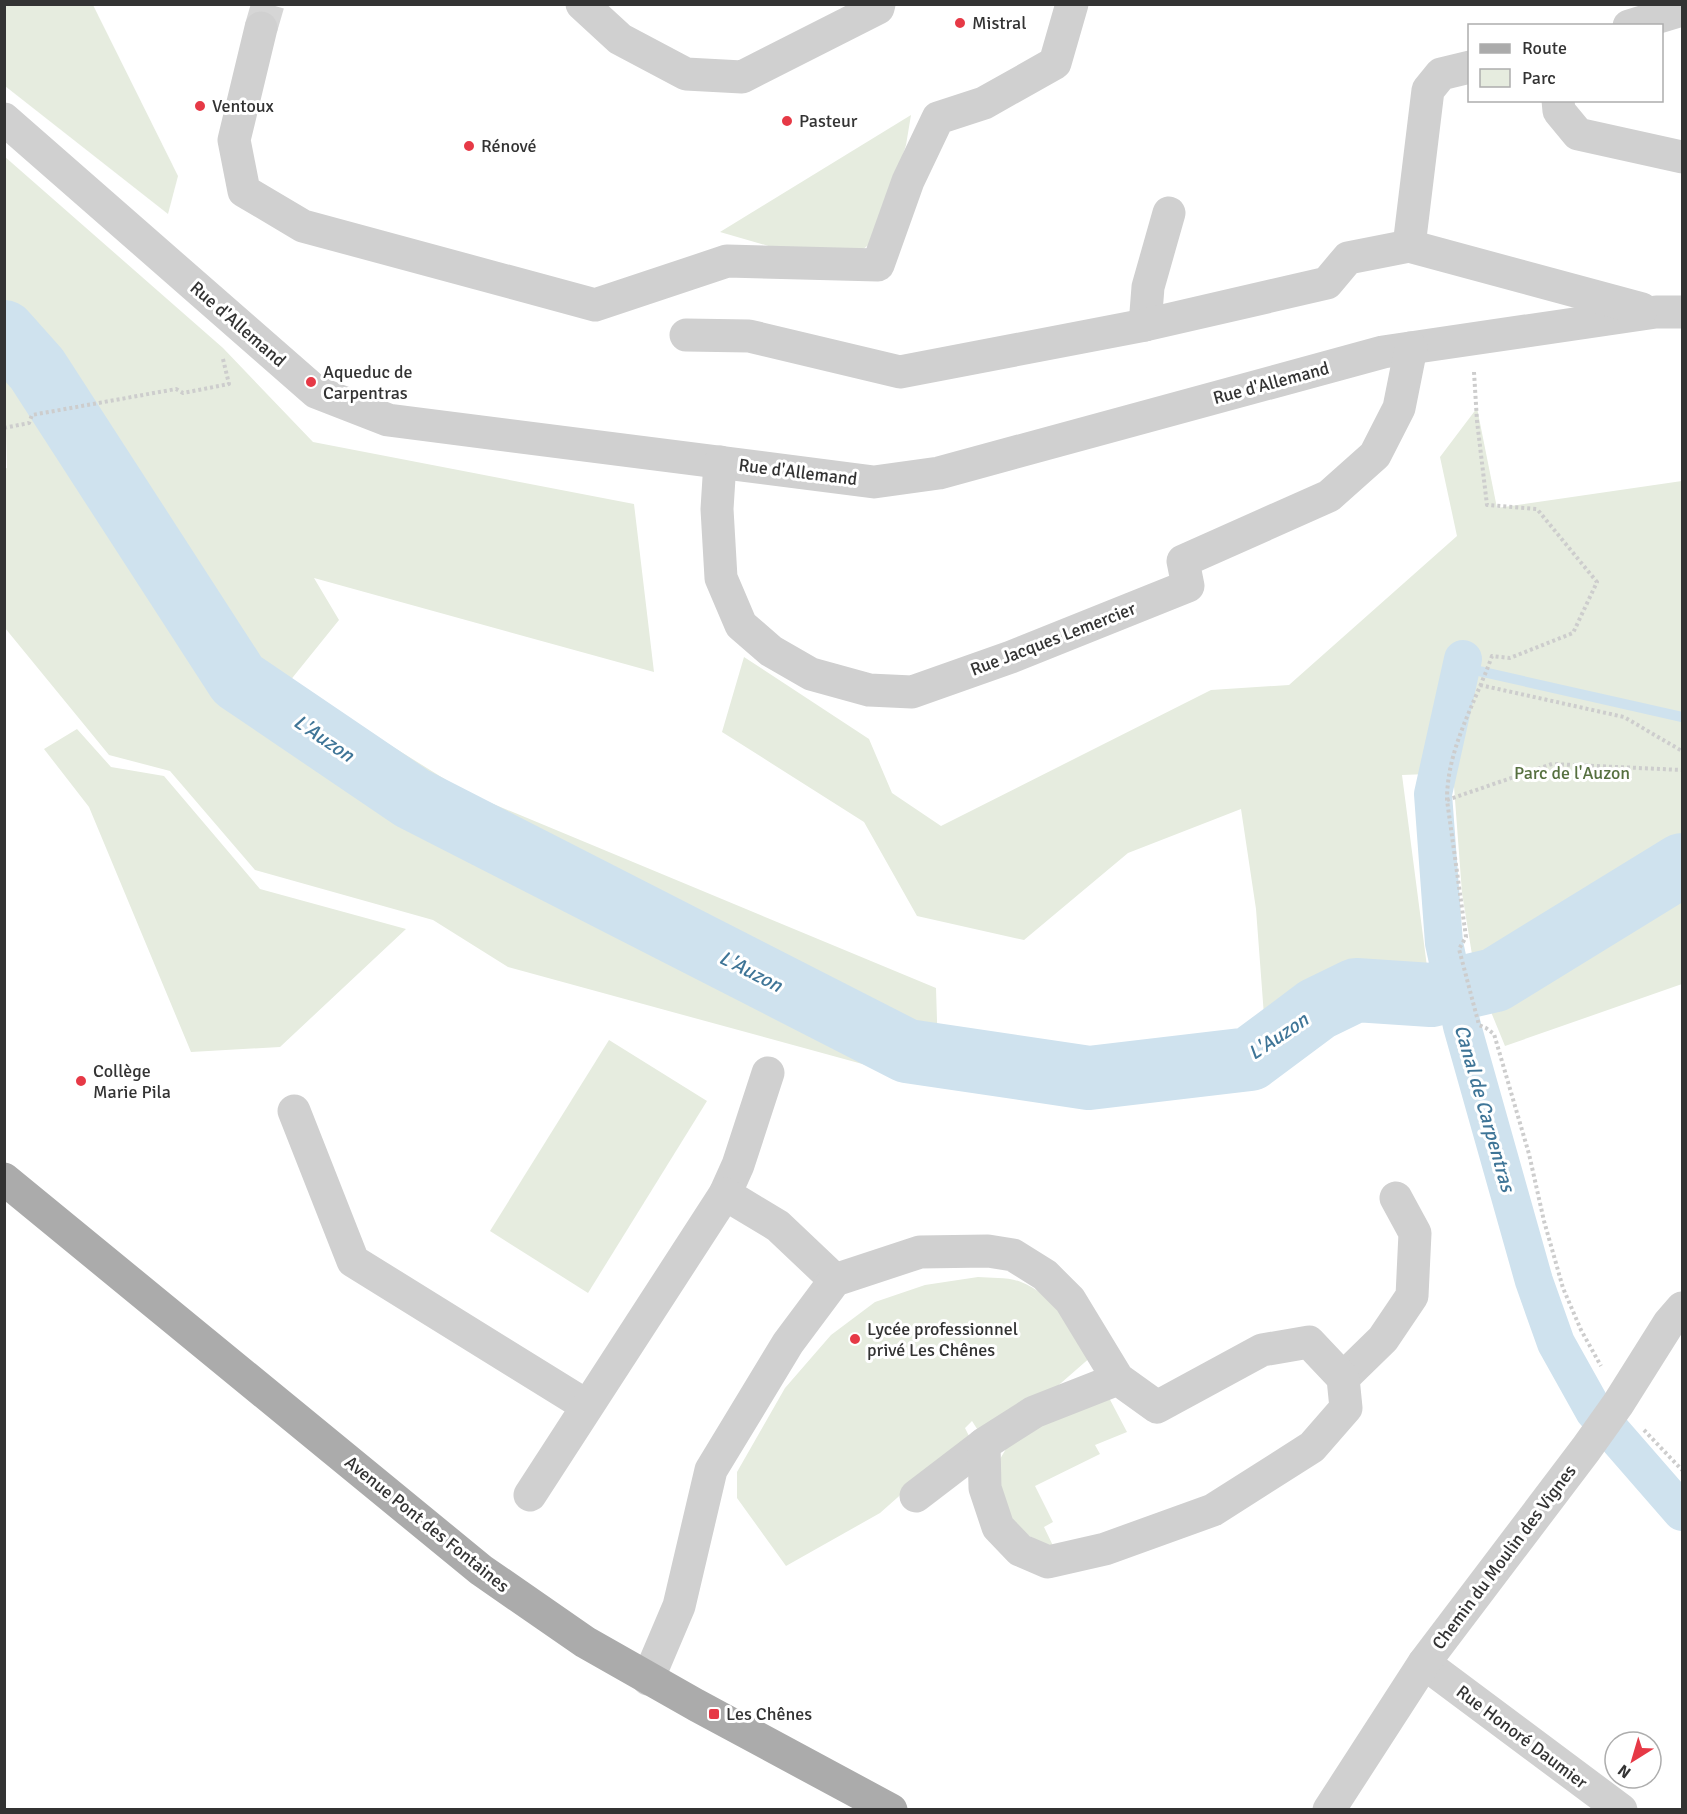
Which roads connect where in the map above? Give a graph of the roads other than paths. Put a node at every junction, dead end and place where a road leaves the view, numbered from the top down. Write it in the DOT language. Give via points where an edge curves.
graph roads {
  1 [pos="582,4"];
  2 [pos="879,4"];
  3 [pos="1072,4"];
  4 [pos="1683,10"];
  5 [pos="1636,24"];
  6 [pos="261,28"];
  7 [pos="1468,67"];
  8 [pos="1557,102"];
  9 [pos="4,119"];
  10 [pos="1683,157"];
  11 [pos="1168,213"];
  12 [pos="1409,246"];
  13 [pos="1669,312"];
  14 [pos="1145,326"];
  15 [pos="686,335"];
  16 [pos="1411,348"];
  17 [pos="720,462"];
  18 [pos="768,1073"];
  19 [pos="294,1111"];
  20 [pos="4,1179"];
  21 [pos="725,1194"];
  22 [pos="1396,1198"];
  23 [pos="835,1280"];
  24 [pos="1683,1308"];
  25 [pos="1343,1378"];
  26 [pos="1118,1379"];
  27 [pos="587,1406"];
  28 [pos="984,1444"];
  29 [pos="530,1495"];
  30 [pos="916,1496"];
  31 [pos="1424,1663"];
  32 [pos="648,1679"];
  33 [pos="891,1809"];
  34 [pos="1329,1809"];
  35 [pos="1621,1809"];
  1 -- 2 [label="street" via="620,39 686,74 742,77 878,8"];
  3 -- 6 [label="street" via="1055,63 984,103 938,118 908,181 878,266 727,261 595,305 303,226 243,191 234,140"];
  4 -- 5 [label="street"];
  7 -- 12 [label="street" via="1440,74 1428,90"];
  8 -- 10 [label="street" via="1559,111 1578,134"];
  9 -- 17 [label="street, Rue d'Allemand" via="316,392 388,420"];
  11 -- 14 [label="street" via="1148,287"];
  12 -- 13 [label="street"];
  12 -- 14 [label="street" via="1348,258 1328,283"];
  13 -- 16 [label="street, Rue d'Allemand"];
  14 -- 15 [label="street" via="900,372 749,336"];
  16 -- 17 [label="street, Rue d'Allemand" via="1383,352 939,473 874,482"];
  16 -- 17 [label="street, Rue Jacques Lemercier" via="1399,408 1375,455 1329,496 1183,561 1188,586 912,692 869,690 811,674 771,651 741,625 721,578 717,509"];
  18 -- 21 [label="street"];
  19 -- 27 [label="street" via="352,1261"];
  20 -- 32 [label="main road, Avenue Pont des Fontaines" via="481,1570 585,1642"];
  21 -- 23 [label="street" via="777,1227"];
  21 -- 27 [label="street"];
  22 -- 25 [label="street" via="1415,1233 1412,1296 1383,1339"];
  23 -- 26 [label="street" via="920,1252 988,1251 1013,1255 1045,1275 1070,1300"];
  23 -- 32 [label="street" via="788,1343 711,1470 679,1606"];
  24 -- 31 [label="street, Chemin du Moulin des Vignes" via="1669,1323 1586,1449"];
  25 -- 26 [label="street" via="1309,1342 1262,1350 1157,1407"];
  25 -- 28 [label="street" via="1346,1408 1312,1447 1223,1504 1105,1549 1048,1562 1020,1550 998,1527 985,1488"];
  26 -- 28 [label="street" via="1034,1412"];
  27 -- 29 [label="street"];
  28 -- 30 [label="street"];
  31 -- 34 [label="street, Chemin du Moulin des Vignes"];
  31 -- 35 [label="street, Rue Honoré Daumier"];
  32 -- 33 [label="main road, Avenue Pont des Fontaines"];
}
